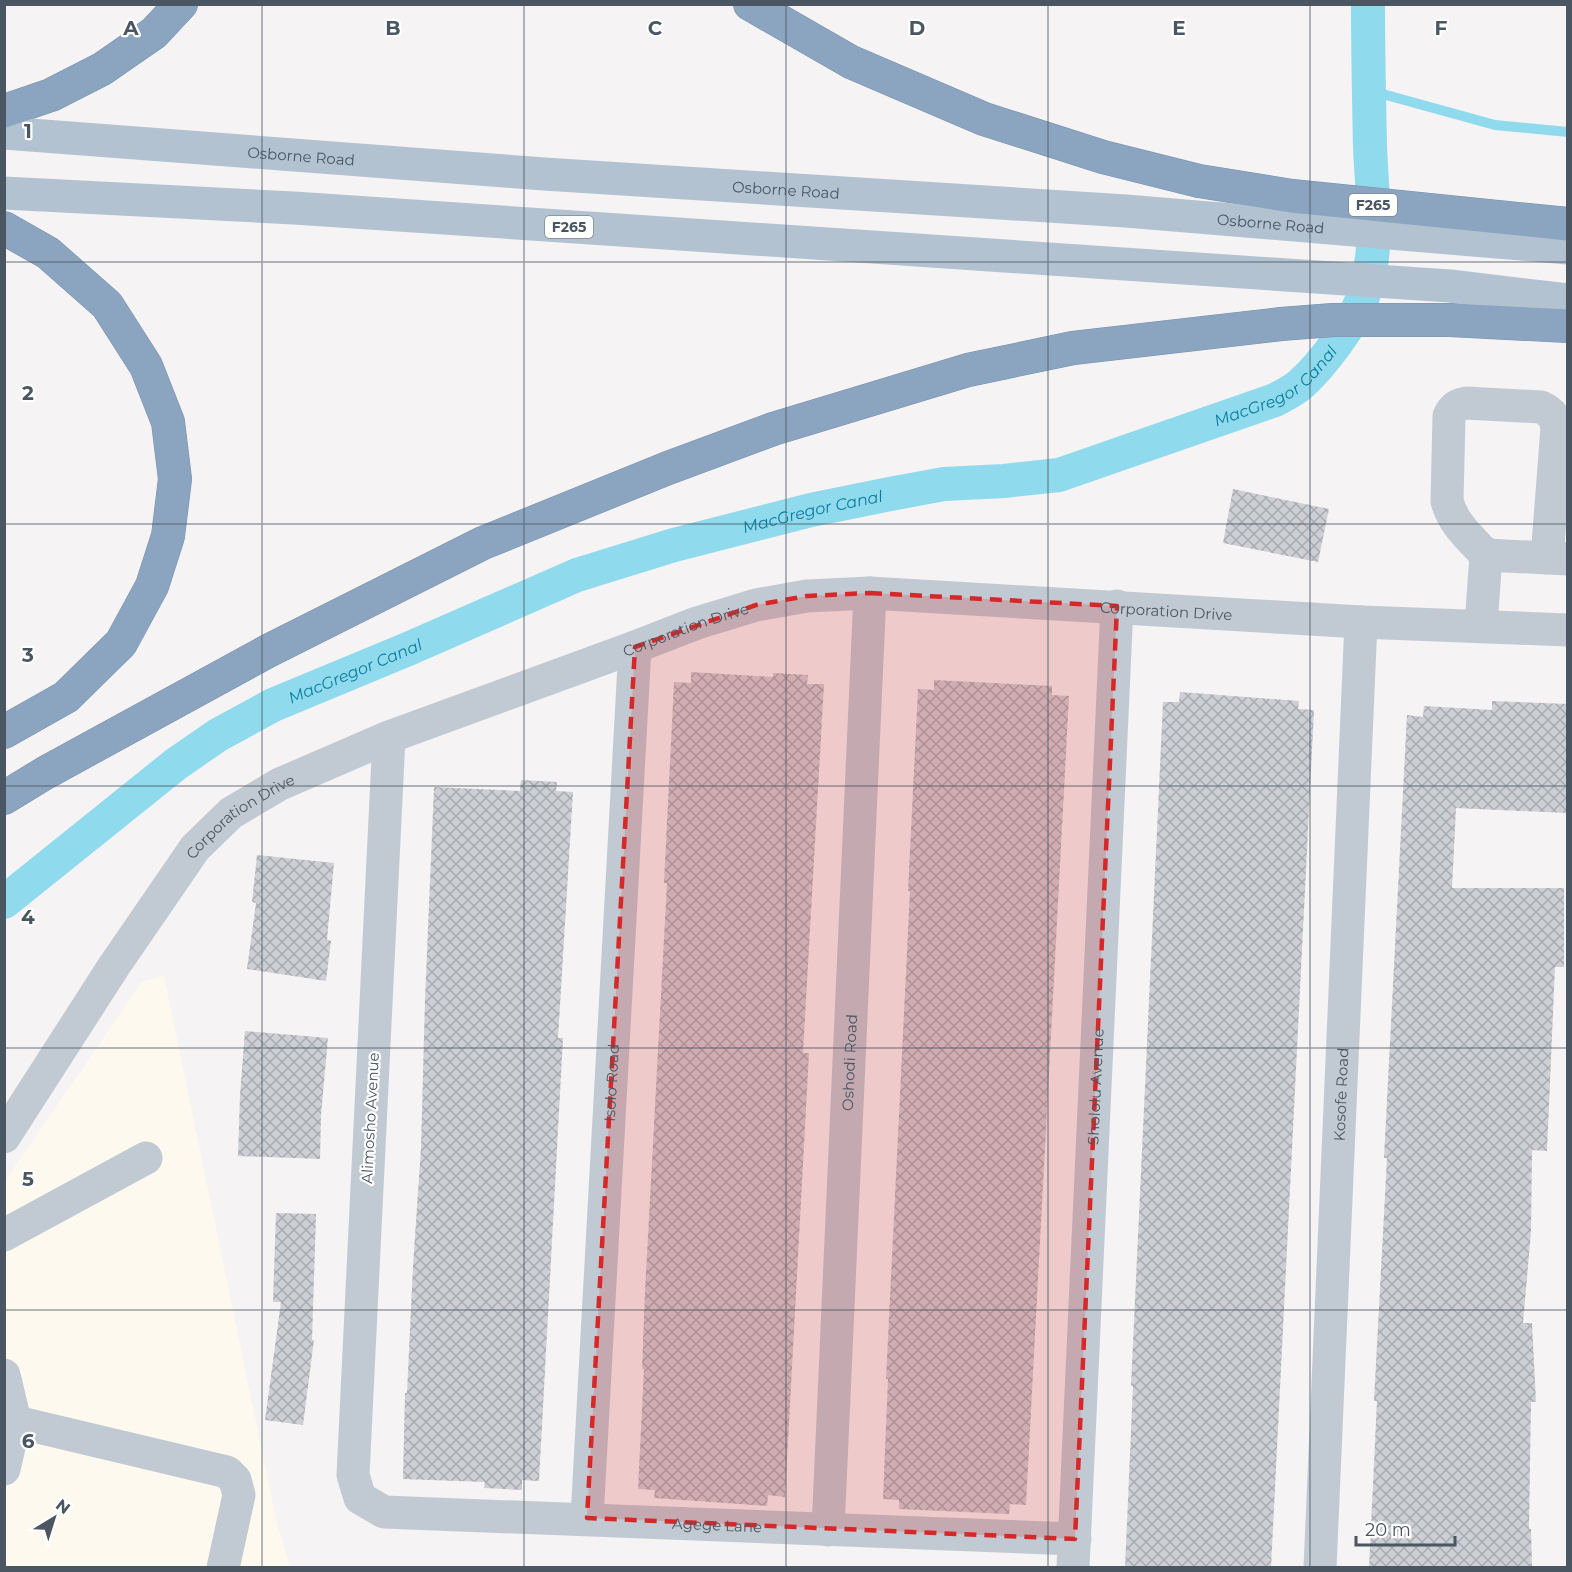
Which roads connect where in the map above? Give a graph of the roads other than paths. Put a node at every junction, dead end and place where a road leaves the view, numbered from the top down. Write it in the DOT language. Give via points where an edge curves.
graph roads {
  1 [pos="181,4"];
  2 [pos="750,4"];
  3 [pos="4,111"];
  4 [pos="4,133"];
  5 [pos="4,193"];
  6 [pos="1292,210"];
  7 [pos="1568,224"];
  8 [pos="1455,226"];
  9 [pos="4,228"];
  10 [pos="1568,248"];
  11 [pos="1568,300"];
  12 [pos="1568,326"];
  13 [pos="1486,555"];
  14 [pos="1557,559"];
  15 [pos="870,593"];
  16 [pos="1117,606"];
  17 [pos="1361,622"];
  18 [pos="1481,626"];
  19 [pos="1568,630"];
  20 [pos="635,647"];
  21 [pos="4,732"];
  22 [pos="389,737"];
  23 [pos="4,798"];
  24 [pos="4,1137"];
  25 [pos="146,1158"];
  26 [pos="4,1235"];
  27 [pos="4,1375"];
  28 [pos="10,1420"];
  29 [pos="4,1469"];
  30 [pos="360,1498"];
  31 [pos="587,1518"];
  32 [pos="828,1530"];
  33 [pos="1074,1553"];
  34 [pos="223,1568"];
  35 [pos="1320,1568"];
  1 -- 3 [label="highway" via="154,33 102,69 51,95"];
  2 -- 6 [label="highway, F265" via="851,62 984,119"];
  4 -- 6 [label="main road, Osborne Road" via="544,174 1126,211"];
  5 -- 11 [label="main road, F265" via="294,208 1450,286"];
  6 -- 8 [label="highway, F265"];
  7 -- 8 [label="highway, F265"];
  8 -- 10 [label="main road"];
  9 -- 21 [label="highway" via="48,253 107,305 146,366 168,422 175,479 168,536 152,586 121,643 66,697"];
  12 -- 23 [label="highway" via="1333,320 1061,350 968,370 763,433 483,543 268,651"];
  13 -- 14 [label="street"];
  13 -- 14 [label="street" via="1459,526 1450,513 1448,501 1449,416 1452,409 1466,403 1541,406 1555,417"];
  13 -- 18 [label="street"];
  15 -- 16 [label="street, Corporation Drive"];
  15 -- 20 [label="street, Corporation Drive" via="807,596 756,605"];
  15 -- 32 [label="street, Oshodi Road"];
  16 -- 17 [label="street, Corporation Drive"];
  16 -- 33 [label="street, Shololu Avenue"];
  17 -- 18 [label="street, Corporation Drive"];
  17 -- 35 [label="street, Kosofe Road"];
  18 -- 19 [label="street, Corporation Drive"];
  20 -- 22 [label="street, Corporation Drive"];
  20 -- 31 [label="street, Isolo Road"];
  22 -- 24 [label="street, Corporation Drive" via="280,784 231,813 195,848"];
  22 -- 30 [label="street, Alimosho Avenue" via="353,1475"];
  25 -- 26 [label="street"];
  27 -- 28 [label="street"];
  28 -- 29 [label="street"];
  28 -- 34 [label="street" via="227,1472 236,1480 239,1495"];
  30 -- 31 [label="street, Agege Lane" via="384,1512"];
  31 -- 32 [label="street, Agege Lane"];
  32 -- 33 [label="street, Agege Lane"];
}
